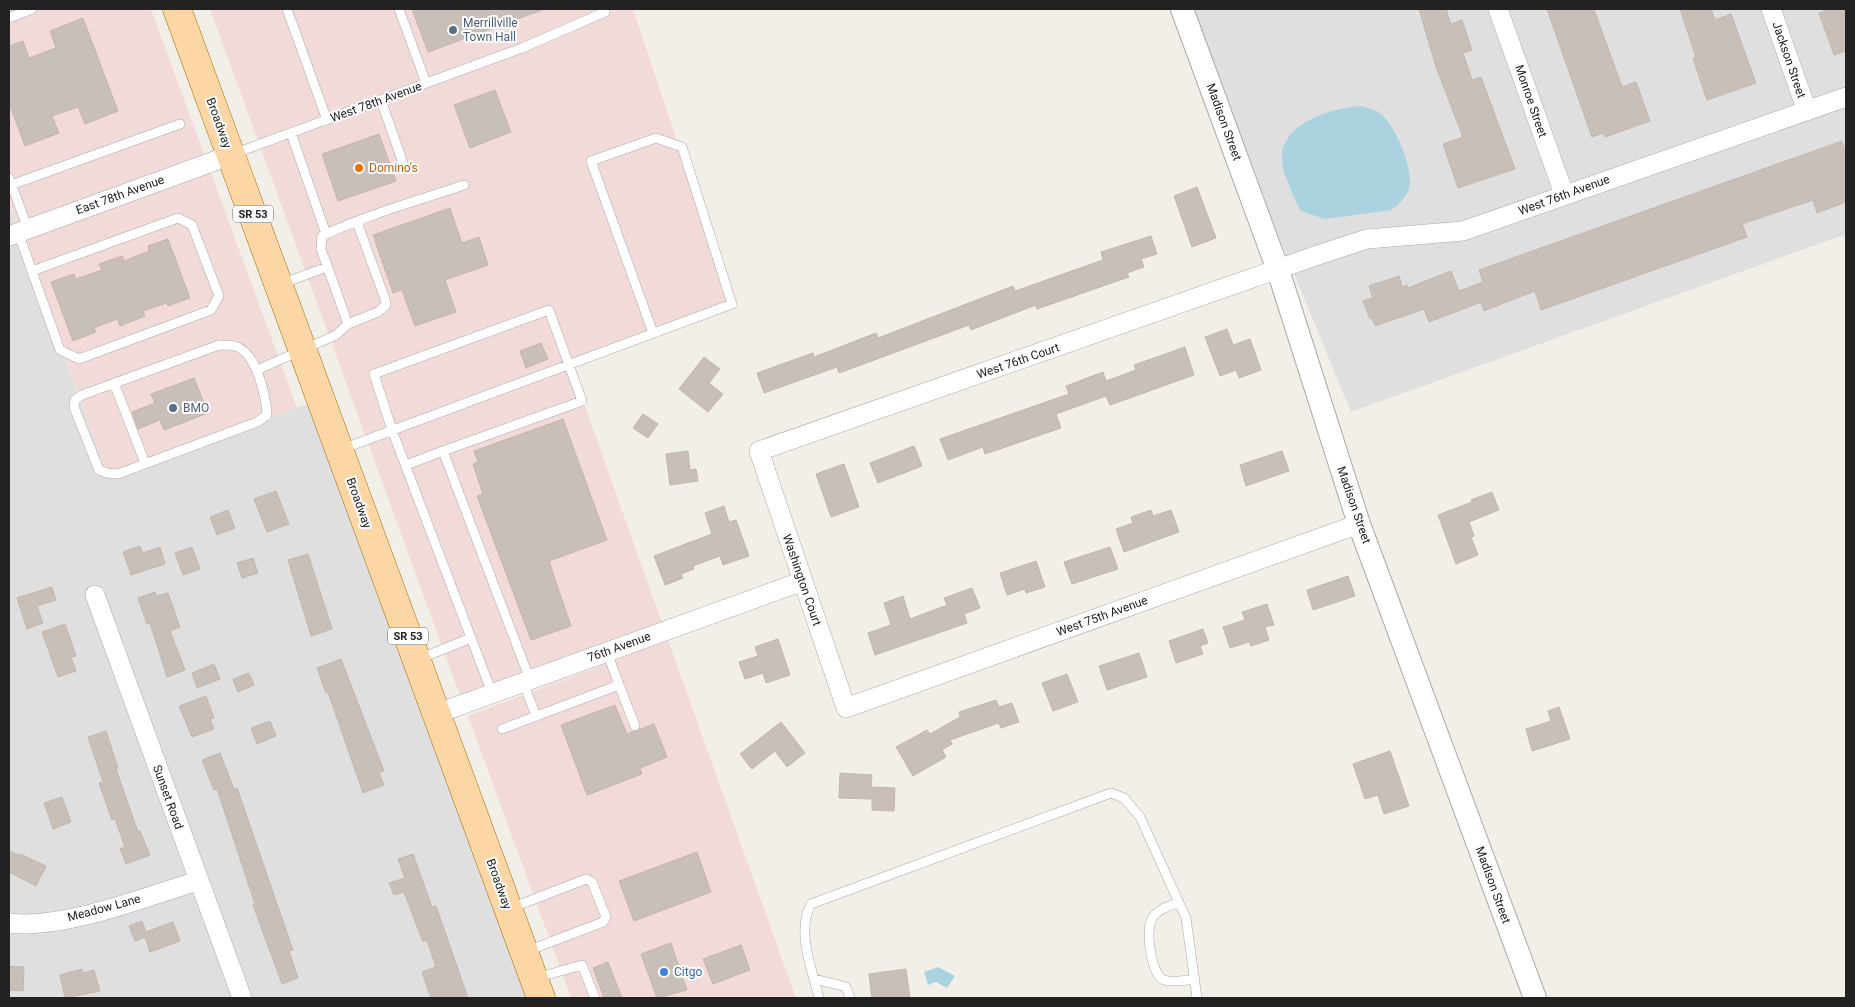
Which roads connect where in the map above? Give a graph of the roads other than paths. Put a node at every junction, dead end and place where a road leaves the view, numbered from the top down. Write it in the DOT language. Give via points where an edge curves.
graph roads {
  1 [pos="32,9"];
  2 [pos="177,9"];
  3 [pos="287,9"];
  4 [pos="398,9"];
  5 [pos="604,9"];
  6 [pos="1182,9"];
  7 [pos="1498,9"];
  8 [pos="1771,9"];
  9 [pos="9,18"];
  10 [pos="426,83"];
  11 [pos="1846,97"];
  12 [pos="382,100"];
  13 [pos="1806,110"];
  14 [pos="327,120"];
  15 [pos="180,124"];
  16 [pos="291,133"];
  17 [pos="231,155"];
  18 [pos="405,169"];
  19 [pos="10,181"];
  20 [pos="464,185"];
  21 [pos="1564,194"];
  22 [pos="357,222"];
  23 [pos="18,232"];
  24 [pos="326,234"];
  25 [pos="327,267"];
  26 [pos="1278,270"];
  27 [pos="32,271"];
  28 [pos="279,285"];
  29 [pos="348,324"];
  30 [pos="653,333"];
  31 [pos="302,350"];
  32 [pos="569,364"];
  33 [pos="257,370"];
  34 [pos="114,383"];
  35 [pos="392,430"];
  36 [pos="339,450"];
  37 [pos="444,451"];
  38 [pos="759,452"];
  39 [pos="145,463"];
  40 [pos="406,465"];
  41 [pos="1359,524"];
  42 [pos="802,581"];
  43 [pos="94,596"];
  44 [pos="471,638"];
  45 [pos="607,652"];
  46 [pos="416,660"];
  47 [pos="527,681"];
  48 [pos="619,685"];
  49 [pos="492,693"];
  50 [pos="846,708"];
  51 [pos="436,714"];
  52 [pos="536,716"];
  53 [pos="635,726"];
  54 [pos="502,728"];
  55 [pos="198,881"];
  56 [pos="1178,902"];
  57 [pos="508,908"];
  58 [pos="9,923"];
  59 [pos="524,952"];
  60 [pos="815,979"];
  61 [pos="1194,979"];
  62 [pos="537,989"];
  63 [pos="242,998"];
  64 [pos="595,998"];
  65 [pos="819,998"];
  66 [pos="850,998"];
  67 [pos="1197,998"];
  68 [pos="1535,998"];
  1 -- 9 [label="lane"];
  2 -- 17 [label="main road, Broadway / SR 53"];
  3 -- 14 [label="lane"];
  4 -- 10 [label="lane"];
  5 -- 10 [label="lane, West 78th Avenue" via="605,12 522,48"];
  6 -- 26 [label="street, Madison Street"];
  7 -- 21 [label="street, Monroe Street"];
  8 -- 13 [label="street, Jackson Street"];
  10 -- 12 [label="lane, West 78th Avenue"];
  11 -- 13 [label="street, West 76th Avenue"];
  12 -- 14 [label="lane, West 78th Avenue"];
  12 -- 18 [label="lane"];
  13 -- 21 [label="street, West 76th Avenue"];
  14 -- 16 [label="lane, West 78th Avenue"];
  15 -- 19 [label="lane"];
  16 -- 17 [label="lane, West 78th Avenue"];
  16 -- 24 [label="lane"];
  17 -- 23 [label="street, East 78th Avenue"];
  17 -- 28 [label="main road, Broadway / SR 53"];
  19 -- 23 [label="lane"];
  20 -- 22 [label="lane"];
  21 -- 26 [label="street, West 76th Avenue" via="1463,231 1367,239"];
  22 -- 24 [label="lane"];
  22 -- 29 [label="lane" via="386,305 378,312"];
  23 -- 27 [label="lane"];
  24 -- 25 [label="lane" via="320,241"];
  25 -- 28 [label="lane"];
  25 -- 29 [label="lane"];
  26 -- 38 [label="street, West 76th Court"];
  26 -- 41 [label="street, Madison Street"];
  27 -- 27 [label="lane" via="178,218 192,225 219,296 211,310 79,359 60,350"];
  28 -- 31 [label="main road, Broadway / SR 53"];
  29 -- 31 [label="lane" via="336,336"];
  30 -- 30 [label="lane" via="732,304 682,147 656,138 591,161"];
  30 -- 32 [label="lane"];
  31 -- 33 [label="lane"];
  31 -- 36 [label="main road, Broadway / SR 53"];
  32 -- 35 [label="lane"];
  32 -- 35 [label="lane" via="549,310 374,374"];
  32 -- 37 [label="lane" via="582,401"];
  33 -- 34 [label="lane" via="246,353 236,346 219,345"];
  33 -- 39 [label="lane" via="267,415 257,422"];
  34 -- 39 [label="lane"];
  34 -- 39 [label="lane" via="82,395 74,407 99,470 118,474"];
  35 -- 36 [label="lane"];
  35 -- 40 [label="lane"];
  36 -- 46 [label="main road, Broadway / SR 53"];
  37 -- 40 [label="lane"];
  37 -- 47 [label="lane"];
  38 -- 42 [label="street, Washington Court"];
  40 -- 44 [label="lane"];
  41 -- 50 [label="street, West 75th Avenue"];
  41 -- 68 [label="street, Madison Street"];
  42 -- 45 [label="street, 76th Avenue"];
  42 -- 50 [label="street, Washington Court"];
  43 -- 55 [label="street, Sunset Road"];
  44 -- 46 [label="lane"];
  44 -- 49 [label="lane"];
  45 -- 47 [label="street, 76th Avenue"];
  45 -- 48 [label="lane"];
  46 -- 51 [label="main road, Broadway / SR 53"];
  47 -- 49 [label="street, 76th Avenue"];
  47 -- 52 [label="lane"];
  48 -- 52 [label="lane"];
  48 -- 53 [label="lane"];
  49 -- 51 [label="street, 76th Avenue"];
  51 -- 57 [label="main road, Broadway / SR 53"];
  52 -- 54 [label="lane"];
  55 -- 58 [label="street, Meadow Lane" via="80,916 26,925"];
  55 -- 63 [label="street, Sunset Road"];
  56 -- 60 [label="lane" via="1140,817 1124,798 1111,793 811,904 806,914 805,936"];
  56 -- 61 [label="lane" via="1186,918"];
  56 -- 61 [label="lane" via="1160,910 1152,919 1148,932 1155,972 1162,980"];
  57 -- 59 [label="main road, Broadway / SR 53"];
  57 -- 59 [label="lane" via="586,879 592,882 606,916 603,922"];
  59 -- 62 [label="main road, Broadway / SR 53"];
  60 -- 65 [label="lane"];
  60 -- 66 [label="lane" via="846,987"];
  61 -- 67 [label="lane"];
  62 -- 64 [label="lane" via="582,965"];
}
